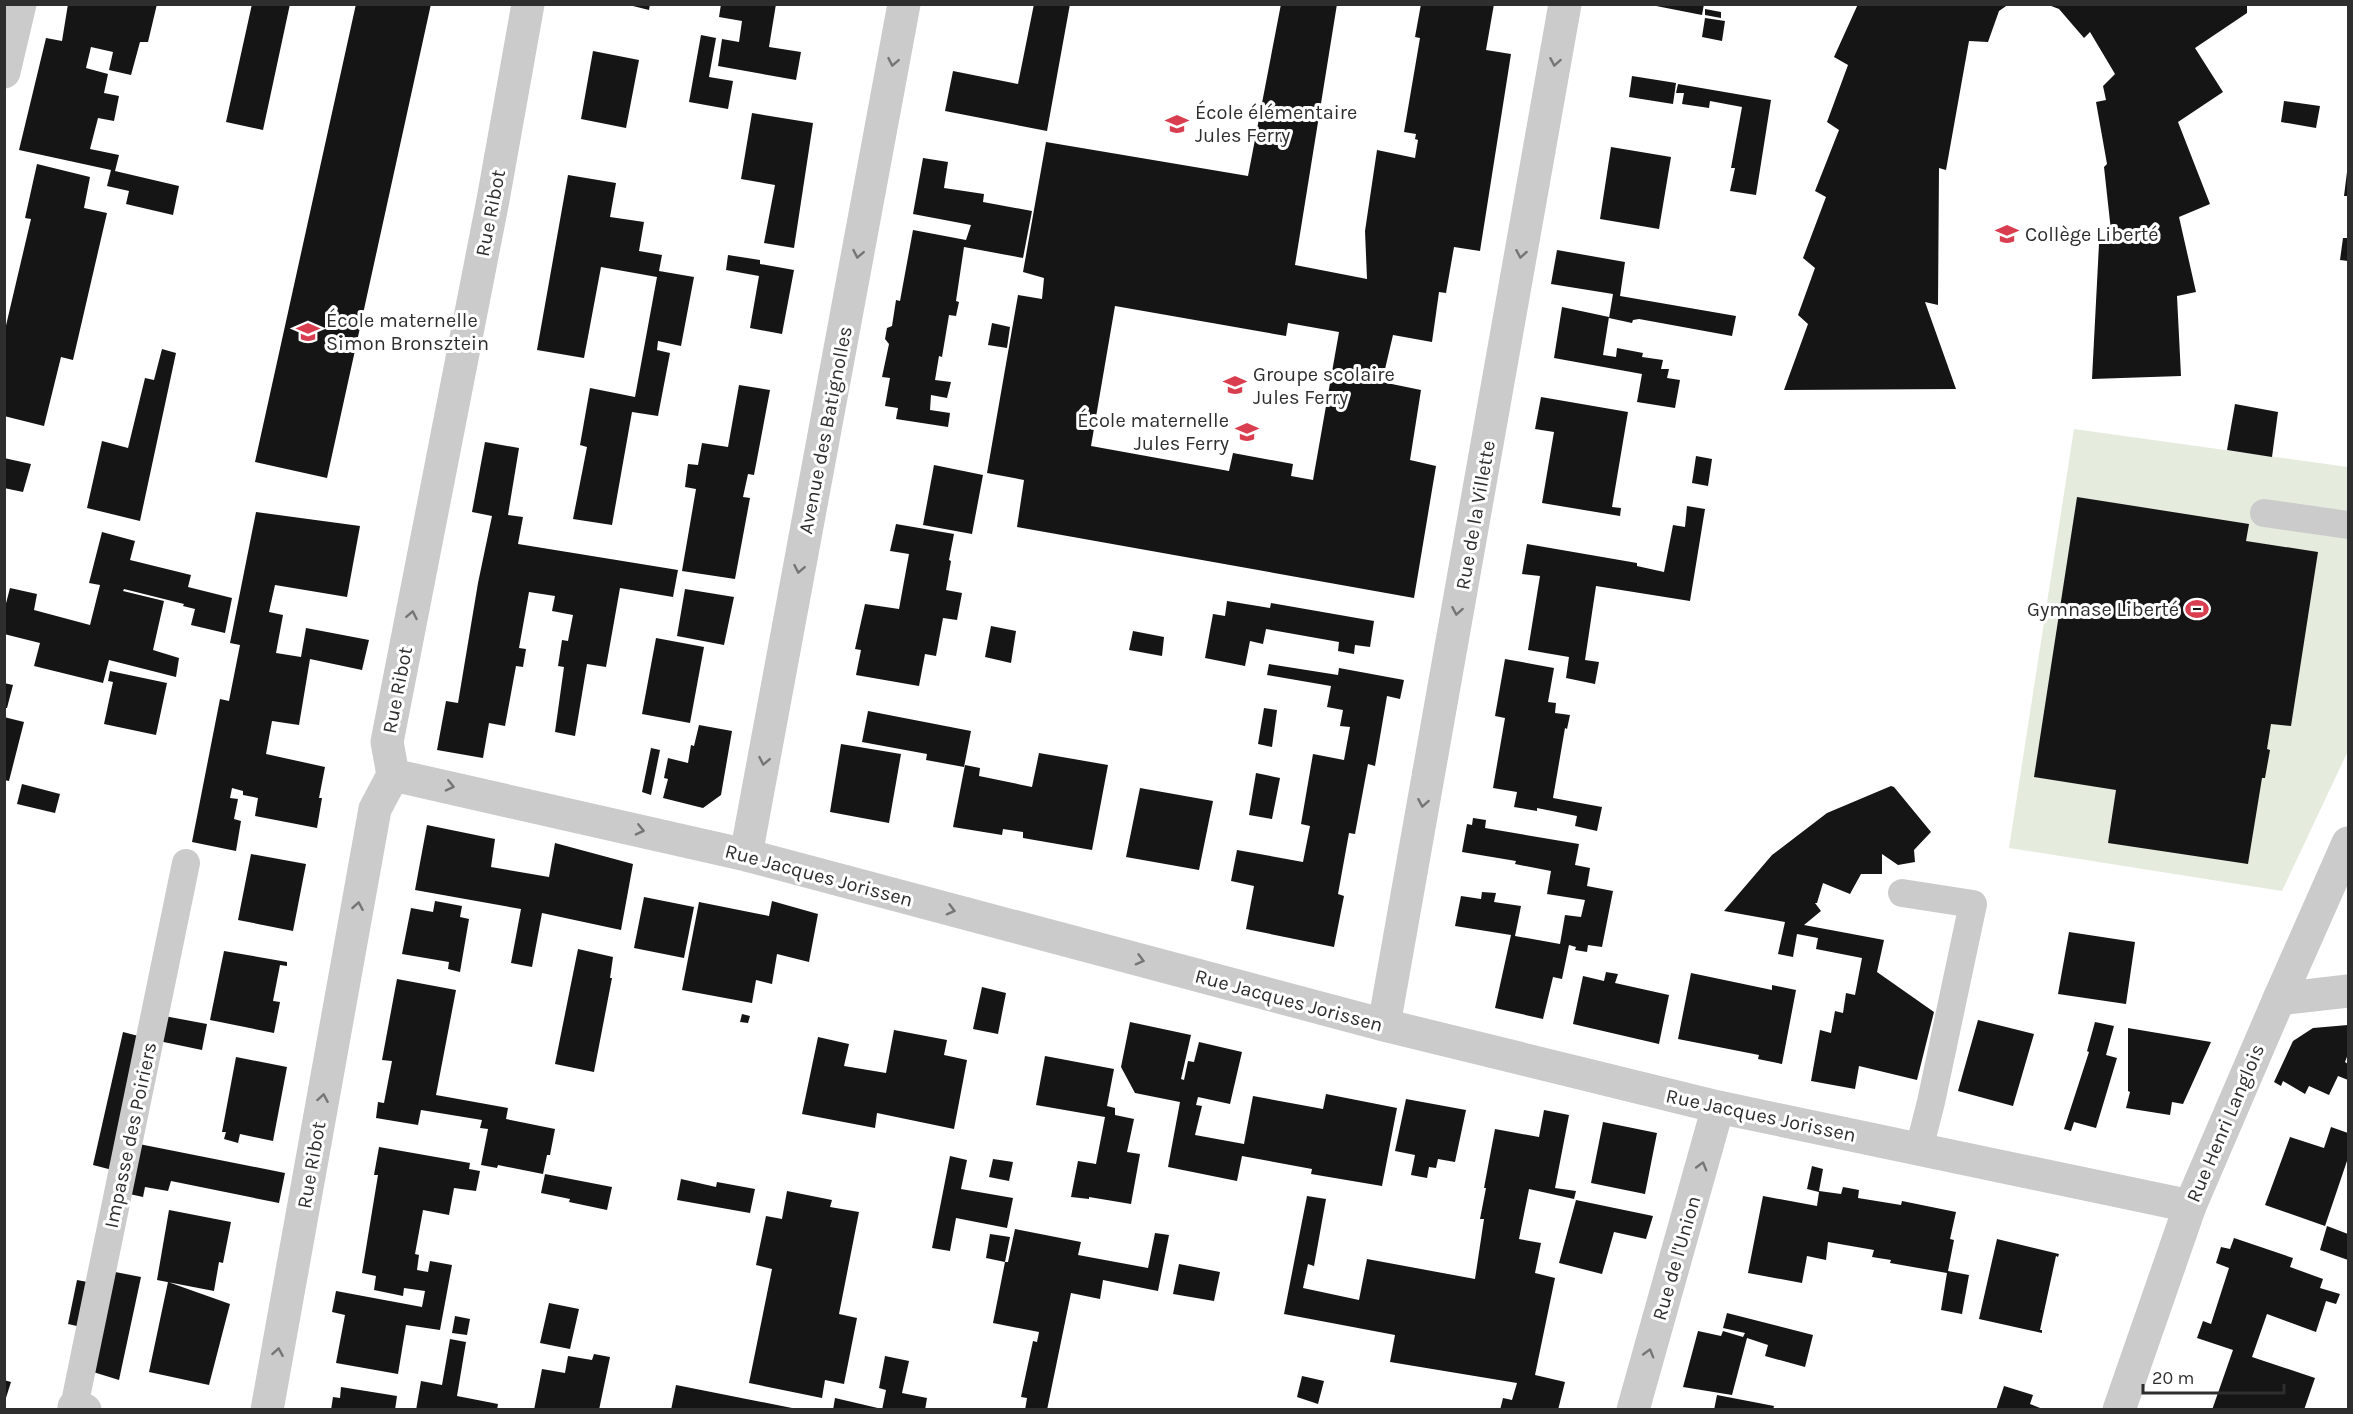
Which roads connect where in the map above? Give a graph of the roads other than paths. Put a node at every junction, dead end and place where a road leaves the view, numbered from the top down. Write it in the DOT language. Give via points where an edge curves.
graph roads {
  1 [pos="20,4"];
  2 [pos="528,4"];
  3 [pos="904,4"];
  4 [pos="1565,4"];
  5 [pos="4,72"];
  6 [pos="2264,513"];
  7 [pos="2349,525"];
  8 [pos="393,775"];
  9 [pos="2349,843"];
  10 [pos="746,855"];
  11 [pos="186,863"];
  12 [pos="1902,893"];
  13 [pos="2349,991"];
  14 [pos="2278,999"];
  15 [pos="1384,1025"];
  16 [pos="1718,1107"];
  17 [pos="1919,1149"];
  18 [pos="2190,1206"];
  19 [pos="78,1409"];
  20 [pos="267,1410"];
  21 [pos="1633,1410"];
  22 [pos="2119,1410"];
  1 -- 5 [label="street"];
  8 -- 2 [label="street, Rue Ribot, one-way" via="387,742"];
  3 -- 10 [label="street, Avenue des Batignolles, one-way"];
  4 -- 15 [label="street, Rue de la Villette, one-way"];
  6 -- 7 [label="lane"];
  8 -- 10 [label="street, Rue Jacques Jorissen, one-way"];
  20 -- 8 [label="street, Rue Ribot, one-way" via="375,809"];
  9 -- 14 [label="street, Rue Henri Langlois"];
  10 -- 15 [label="street, Rue Jacques Jorissen, one-way"];
  11 -- 19 [label="lane, Impasse des Poiriers"];
  12 -- 17 [label="lane" via="1973,904"];
  13 -- 14 [label="street"];
  14 -- 18 [label="street, Rue Henri Langlois"];
  15 -- 16 [label="street, Rue Jacques Jorissen"];
  16 -- 17 [label="street, Rue Jacques Jorissen"];
  21 -- 16 [label="street, Rue de l'Union, one-way"];
  17 -- 18 [label="street, Rue Jacques Jorissen"];
  18 -- 22 [label="street, Rue Henri Langlois"];
}
